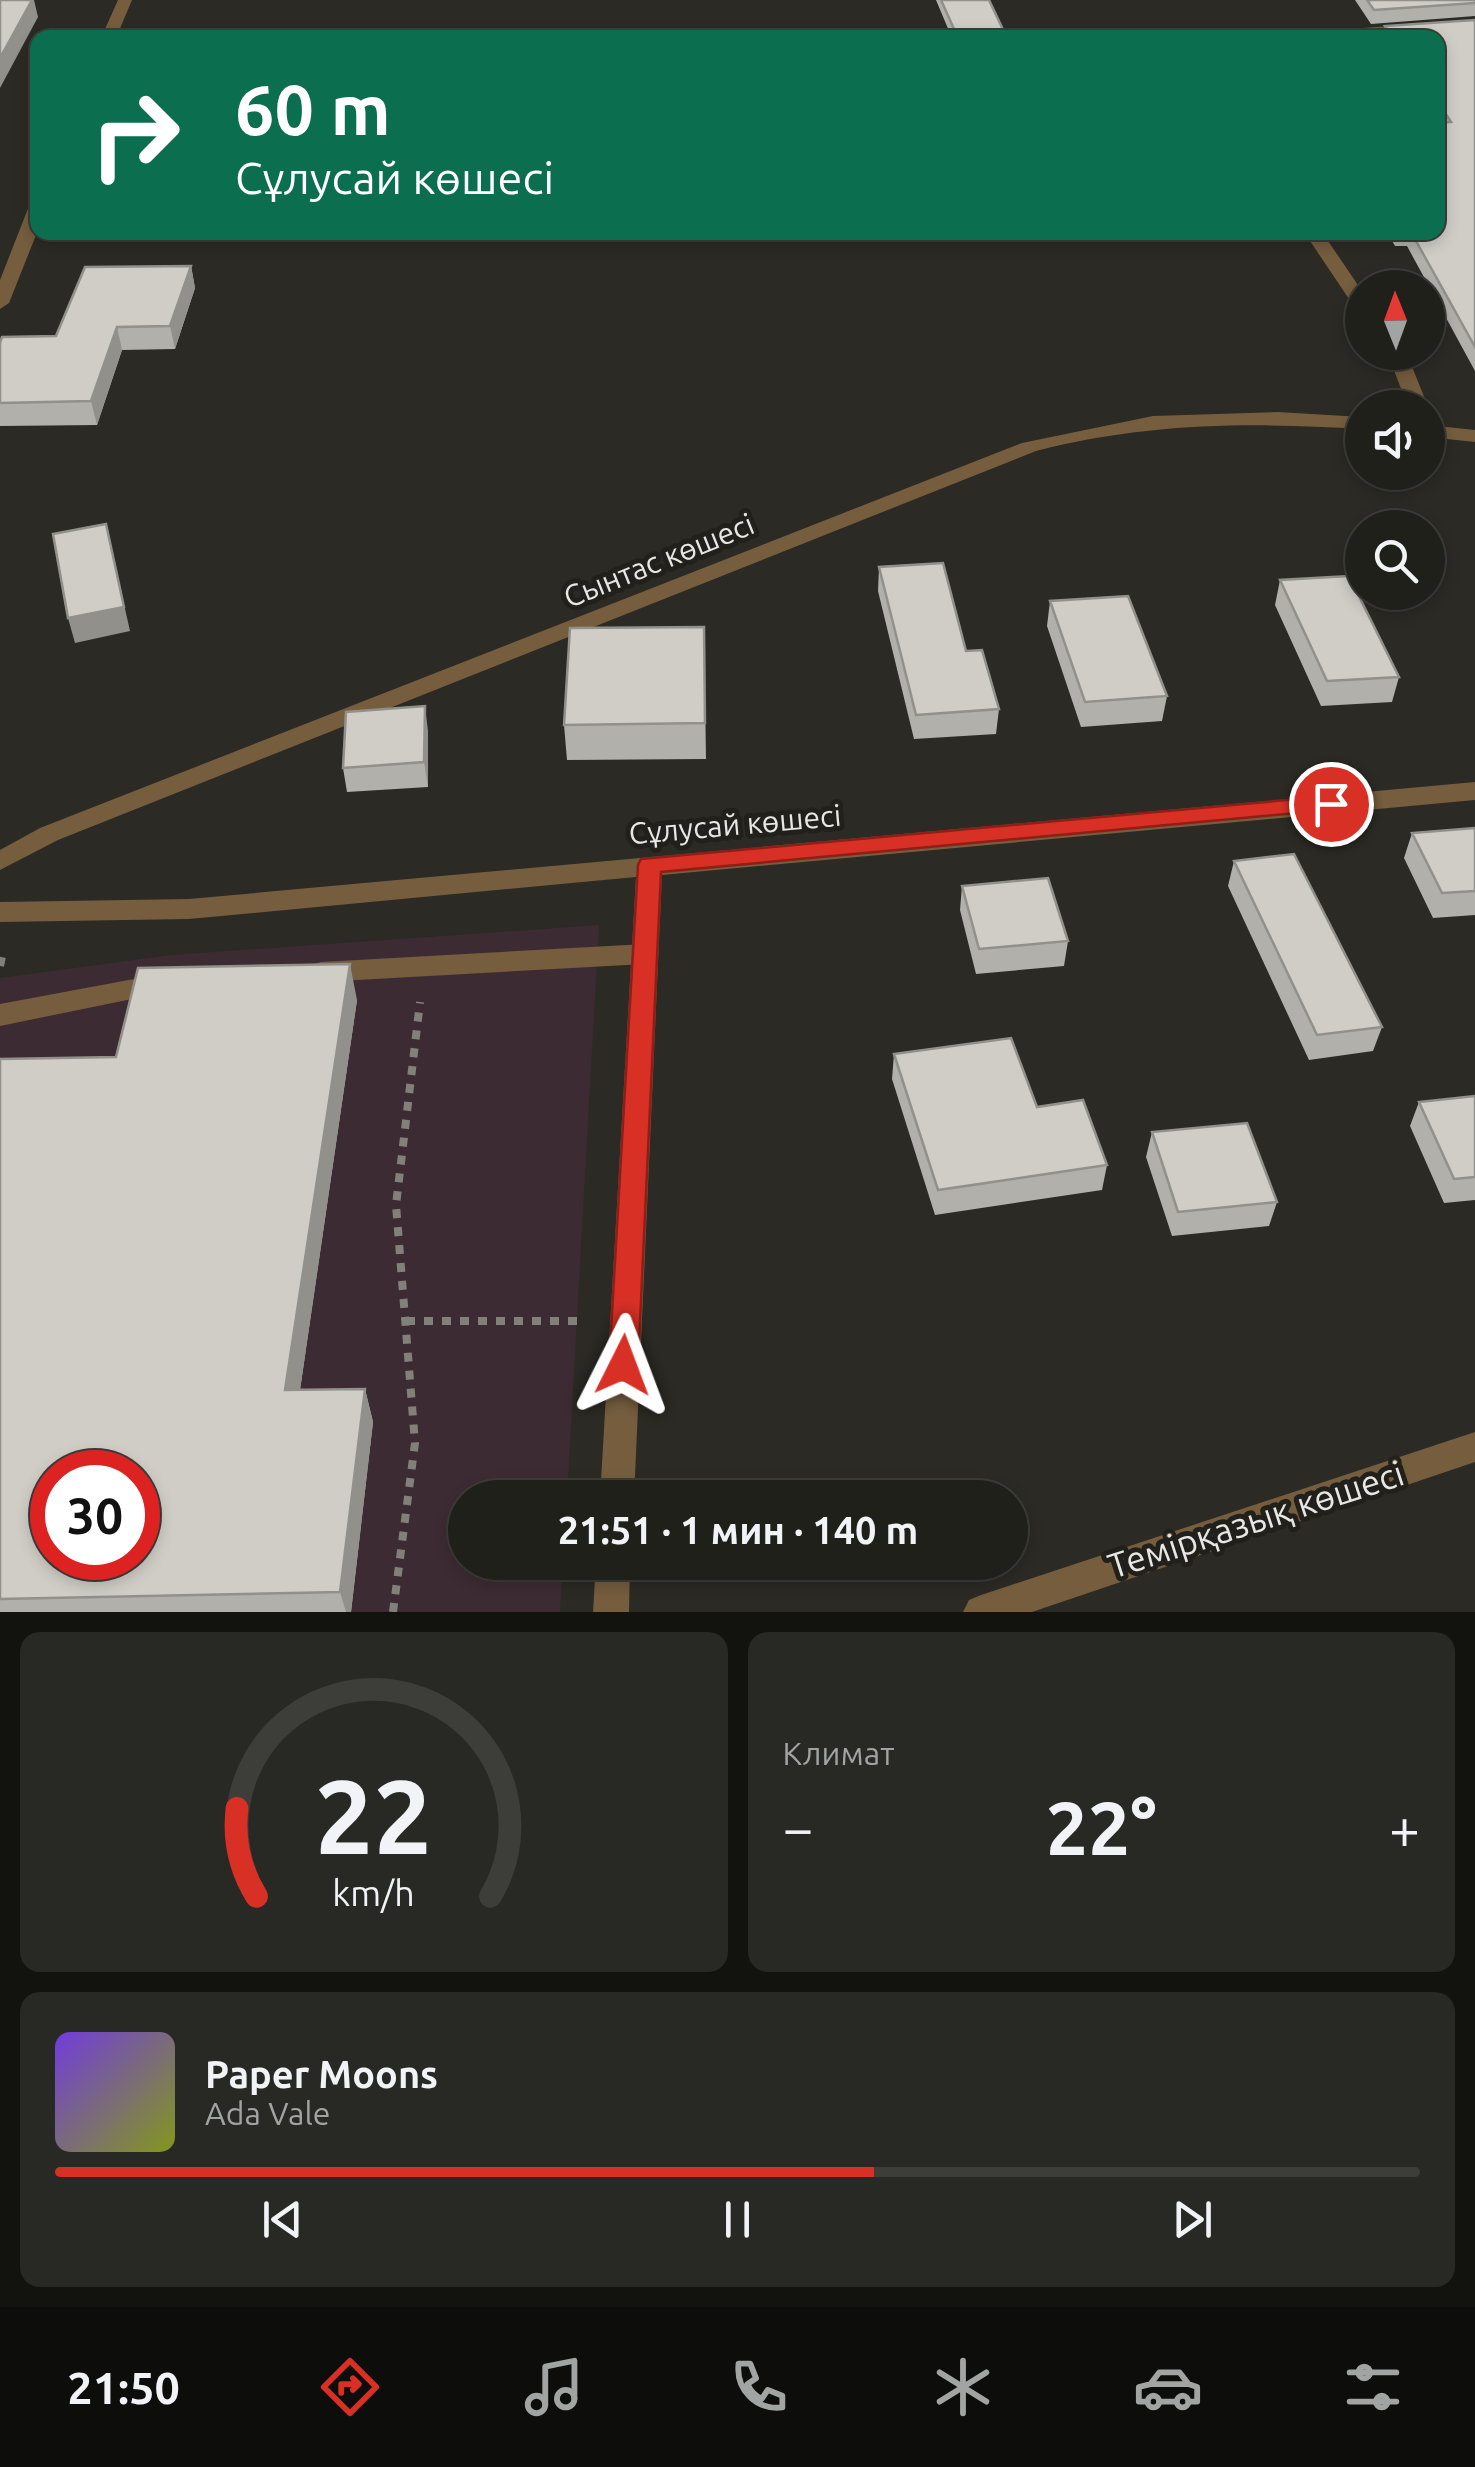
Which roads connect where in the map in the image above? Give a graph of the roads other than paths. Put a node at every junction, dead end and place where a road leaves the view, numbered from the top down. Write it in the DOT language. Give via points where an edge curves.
graph roads {
  1 [pos="125,0"];
  2 [pos="1475,24"];
  3 [pos="112,30"];
  4 [pos="1359,30"];
  5 [pos="30,226"];
  6 [pos="1318,240"];
  7 [pos="1345,279"];
  8 [pos="0,302"];
  9 [pos="1345,422"];
  10 [pos="1445,433"];
  11 [pos="1475,436"];
  12 [pos="1475,790"];
  13 [pos="0,861"];
  14 [pos="650,865"];
  15 [pos="0,912"];
  16 [pos="645,954"];
  17 [pos="288,974"];
  18 [pos="191,979"];
  19 [pos="0,1014"];
  20 [pos="1475,1447"];
  21 [pos="618,1480"];
  22 [pos="613,1580"];
  23 [pos="611,1612"];
  24 [pos="981,1612"];
  1 -- 3 [label="street"];
  2 -- 4 [label="street"];
  5 -- 8 [label="street"];
  6 -- 7 [label="street"];
  9 -- 13 [label="street, Сынтас көшесі" via="1192,418 1128,423 1030,447 68,827"];
  10 -- 11 [label="street"];
  12 -- 14 [label="street, Сұлусай көшесі"];
  14 -- 15 [label="street, Сұлусай көшесі" via="188,909"];
  14 -- 16 [label="street"];
  16 -- 17 [label="street"];
  16 -- 21 [label="street"];
  18 -- 19 [label="street"];
  20 -- 24 [label="street, Темірқазық көшесі"];
  22 -- 23 [label="street"];
}
